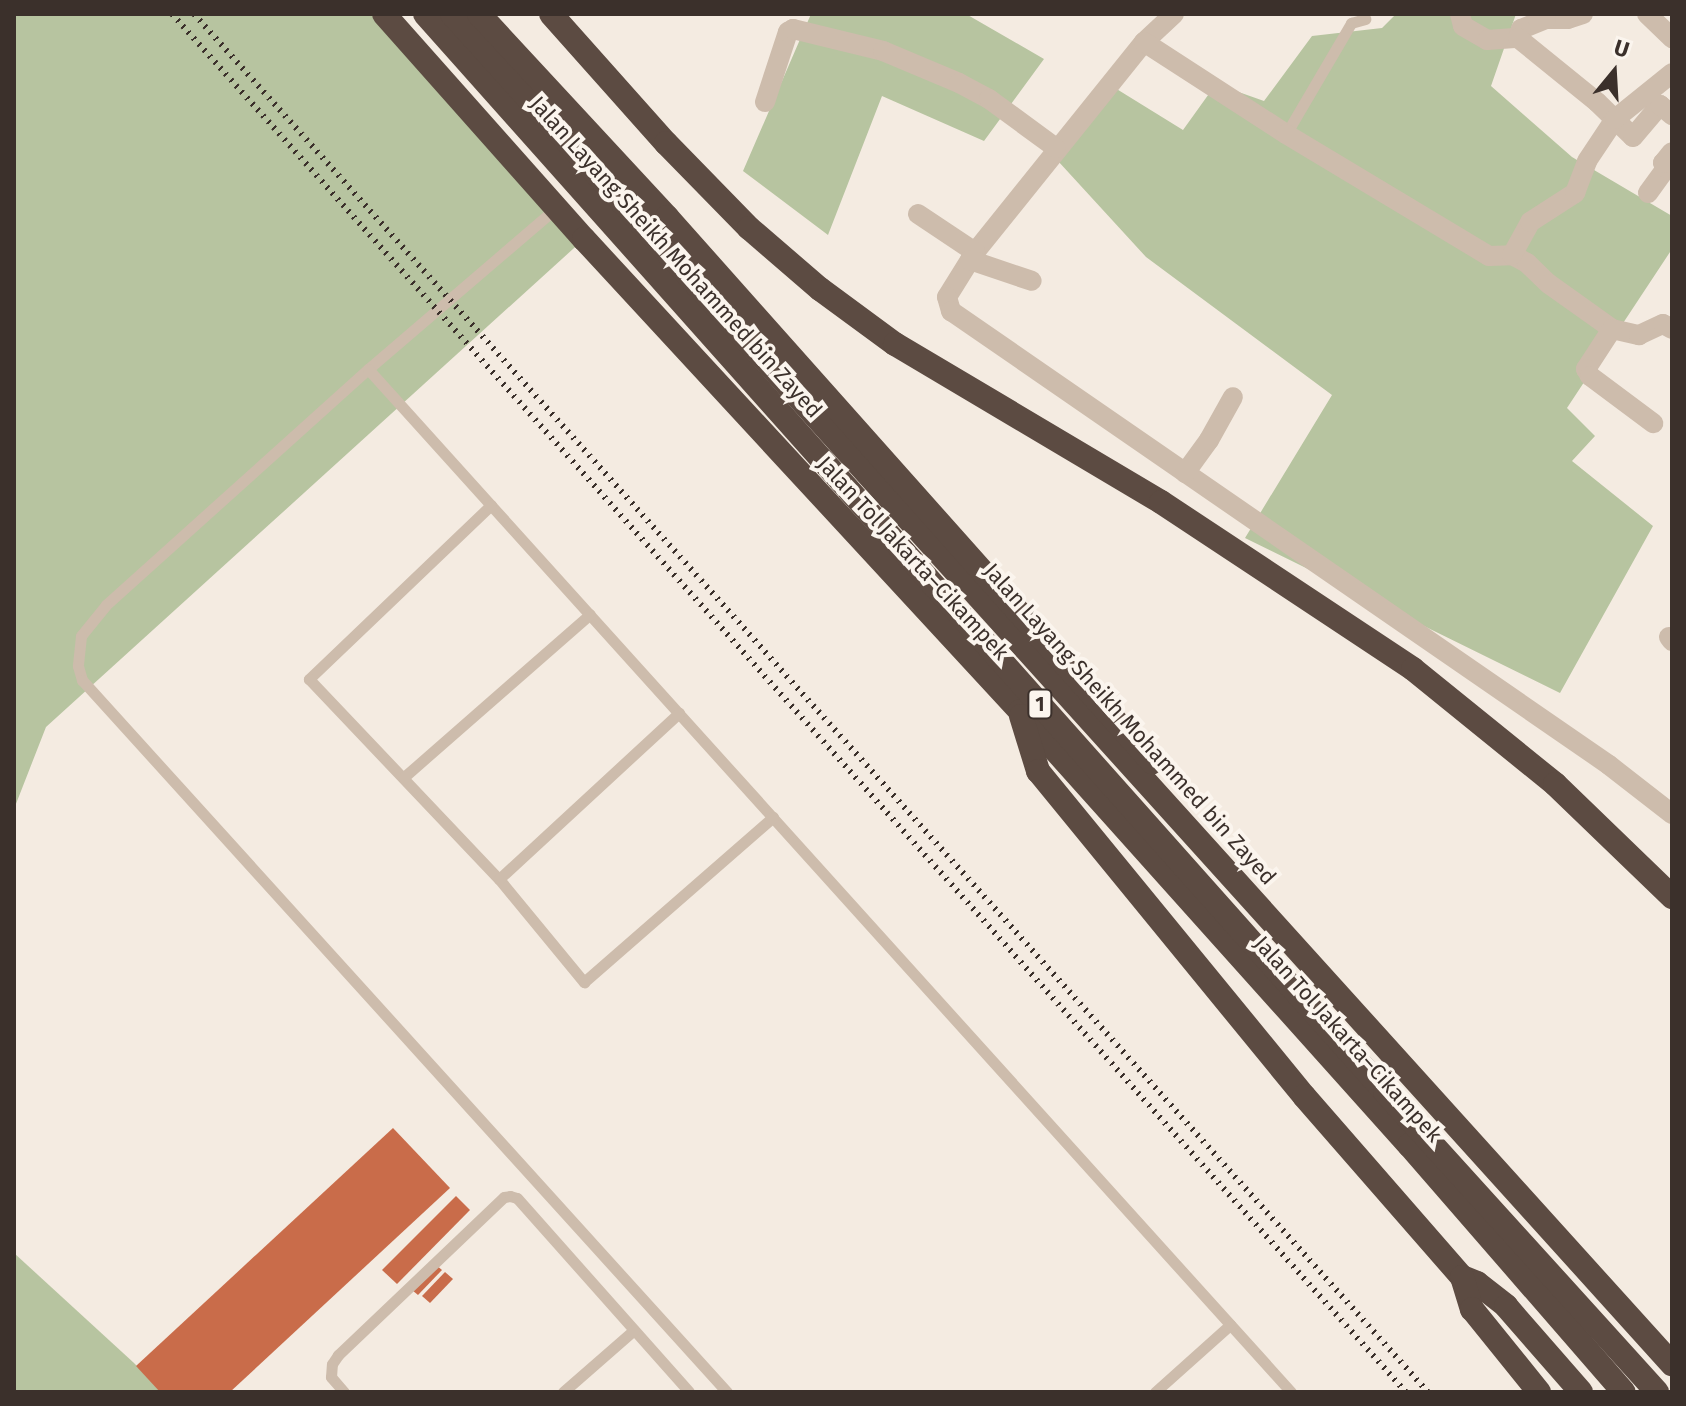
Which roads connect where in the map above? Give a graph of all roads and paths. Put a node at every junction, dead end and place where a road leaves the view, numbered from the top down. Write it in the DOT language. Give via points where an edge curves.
graph roads {
  1 [pos="384,14"];
  2 [pos="425,14"];
  3 [pos="452,14"];
  4 [pos="551,14"];
  5 [pos="1174,14"];
  6 [pos="1460,14"];
  7 [pos="1583,14"];
  8 [pos="1647,14"];
  9 [pos="1365,19"];
  10 [pos="484,20"];
  11 [pos="1518,38"];
  12 [pos="1672,38"];
  13 [pos="1144,42"];
  14 [pos="1672,73"];
  15 [pos="765,102"];
  16 [pos="1672,115"];
  17 [pos="1615,119"];
  18 [pos="1286,134"];
  19 [pos="1056,148"];
  20 [pos="1672,152"];
  21 [pos="1648,193"];
  22 [pos="556,208"];
  23 [pos="918,214"];
  24 [pos="1512,255"];
  25 [pos="973,256"];
  26 [pos="1032,281"];
  27 [pos="1612,329"];
  28 [pos="1672,329"];
  29 [pos="368,369"];
  30 [pos="1233,397"];
  31 [pos="1653,423"];
  32 [pos="1185,473"];
  33 [pos="491,505"];
  34 [pos="590,614"];
  35 [pos="1020,711"];
  36 [pos="679,713"];
  37 [pos="404,777"];
  38 [pos="1670,810"];
  39 [pos="773,817"];
  40 [pos="499,879"];
  41 [pos="1672,897"];
  42 [pos="1462,1277"];
  43 [pos="1230,1325"];
  44 [pos="634,1330"];
  45 [pos="1672,1345"];
  46 [pos="1672,1364"];
  47 [pos="344,1392"];
  48 [pos="563,1392"];
  49 [pos="689,1392"];
  50 [pos="727,1392"];
  51 [pos="1155,1392"];
  52 [pos="1291,1392"];
  53 [pos="1539,1392"];
  54 [pos="1581,1392"];
  55 [pos="1624,1392"];
  56 [pos="1657,1392"];
  1 -- 22 [label="highway, Jalan Tol Jakarta–Cikampek / 1"];
  2 -- 56 [label="highway, Jalan Layang Sheikh Mohammed bin Zayed / 1"];
  3 -- 46 [label="highway, Jalan Layang Sheikh Mohammed bin Zayed / 1"];
  4 -- 41 [label="highway" via="749,228 820,289 895,344 1161,502 1413,669 1555,784"];
  5 -- 13 [label="street"];
  6 -- 11 [label="street" via="1463,26 1487,40"];
  7 -- 11 [label="street" via="1533,23 1521,29"];
  8 -- 12 [label="street"];
  9 -- 18 [label="lane" via="1351,23"];
  10 -- 45 [label="highway, Jalan Tol Jakarta–Cikampek / 1" via="688,241"];
  11 -- 17 [label="street"];
  13 -- 18 [label="street"];
  13 -- 19 [label="street"];
  14 -- 17 [label="street"];
  15 -- 19 [label="street" via="793,29 883,51 959,83"];
  16 -- 17 [label="street" via="1660,105 1633,137"];
  17 -- 24 [label="street" via="1587,161 1575,193 1530,222"];
  18 -- 24 [label="street" via="1489,256"];
  19 -- 25 [label="street"];
  20 -- 21 [label="street"];
  22 -- 29 [label="lane"];
  22 -- 35 [label="highway, Jalan Tol Jakarta–Cikampek / 1"];
  23 -- 25 [label="street"];
  24 -- 27 [label="street"];
  25 -- 26 [label="street"];
  25 -- 32 [label="street" via="947,297 951,311"];
  27 -- 28 [label="street" via="1639,335 1663,324"];
  27 -- 31 [label="street" via="1586,369"];
  29 -- 33 [label="lane"];
  29 -- 50 [label="lane" via="90,621 78,654 82,680"];
  30 -- 32 [label="street"];
  32 -- 38 [label="street"];
  33 -- 34 [label="lane"];
  33 -- 37 [label="lane" via="309,679"];
  34 -- 36 [label="lane"];
  34 -- 37 [label="lane"];
  35 -- 42 [label="highway" via="1038,771 1304,1096"];
  35 -- 55 [label="highway, Jalan Tol Jakarta–Cikampek / 1"];
  36 -- 39 [label="lane"];
  36 -- 40 [label="lane"];
  37 -- 40 [label="lane"];
  39 -- 40 [label="lane" via="584,982"];
  39 -- 43 [label="lane"];
  42 -- 53 [label="highway" via="1472,1309"];
  42 -- 54 [label="highway" via="1506,1306"];
  43 -- 51 [label="lane"];
  43 -- 52 [label="lane"];
  44 -- 47 [label="lane" via="517,1198 504,1197 338,1355 331,1377"];
  44 -- 48 [label="lane"];
  44 -- 49 [label="lane"];
}
